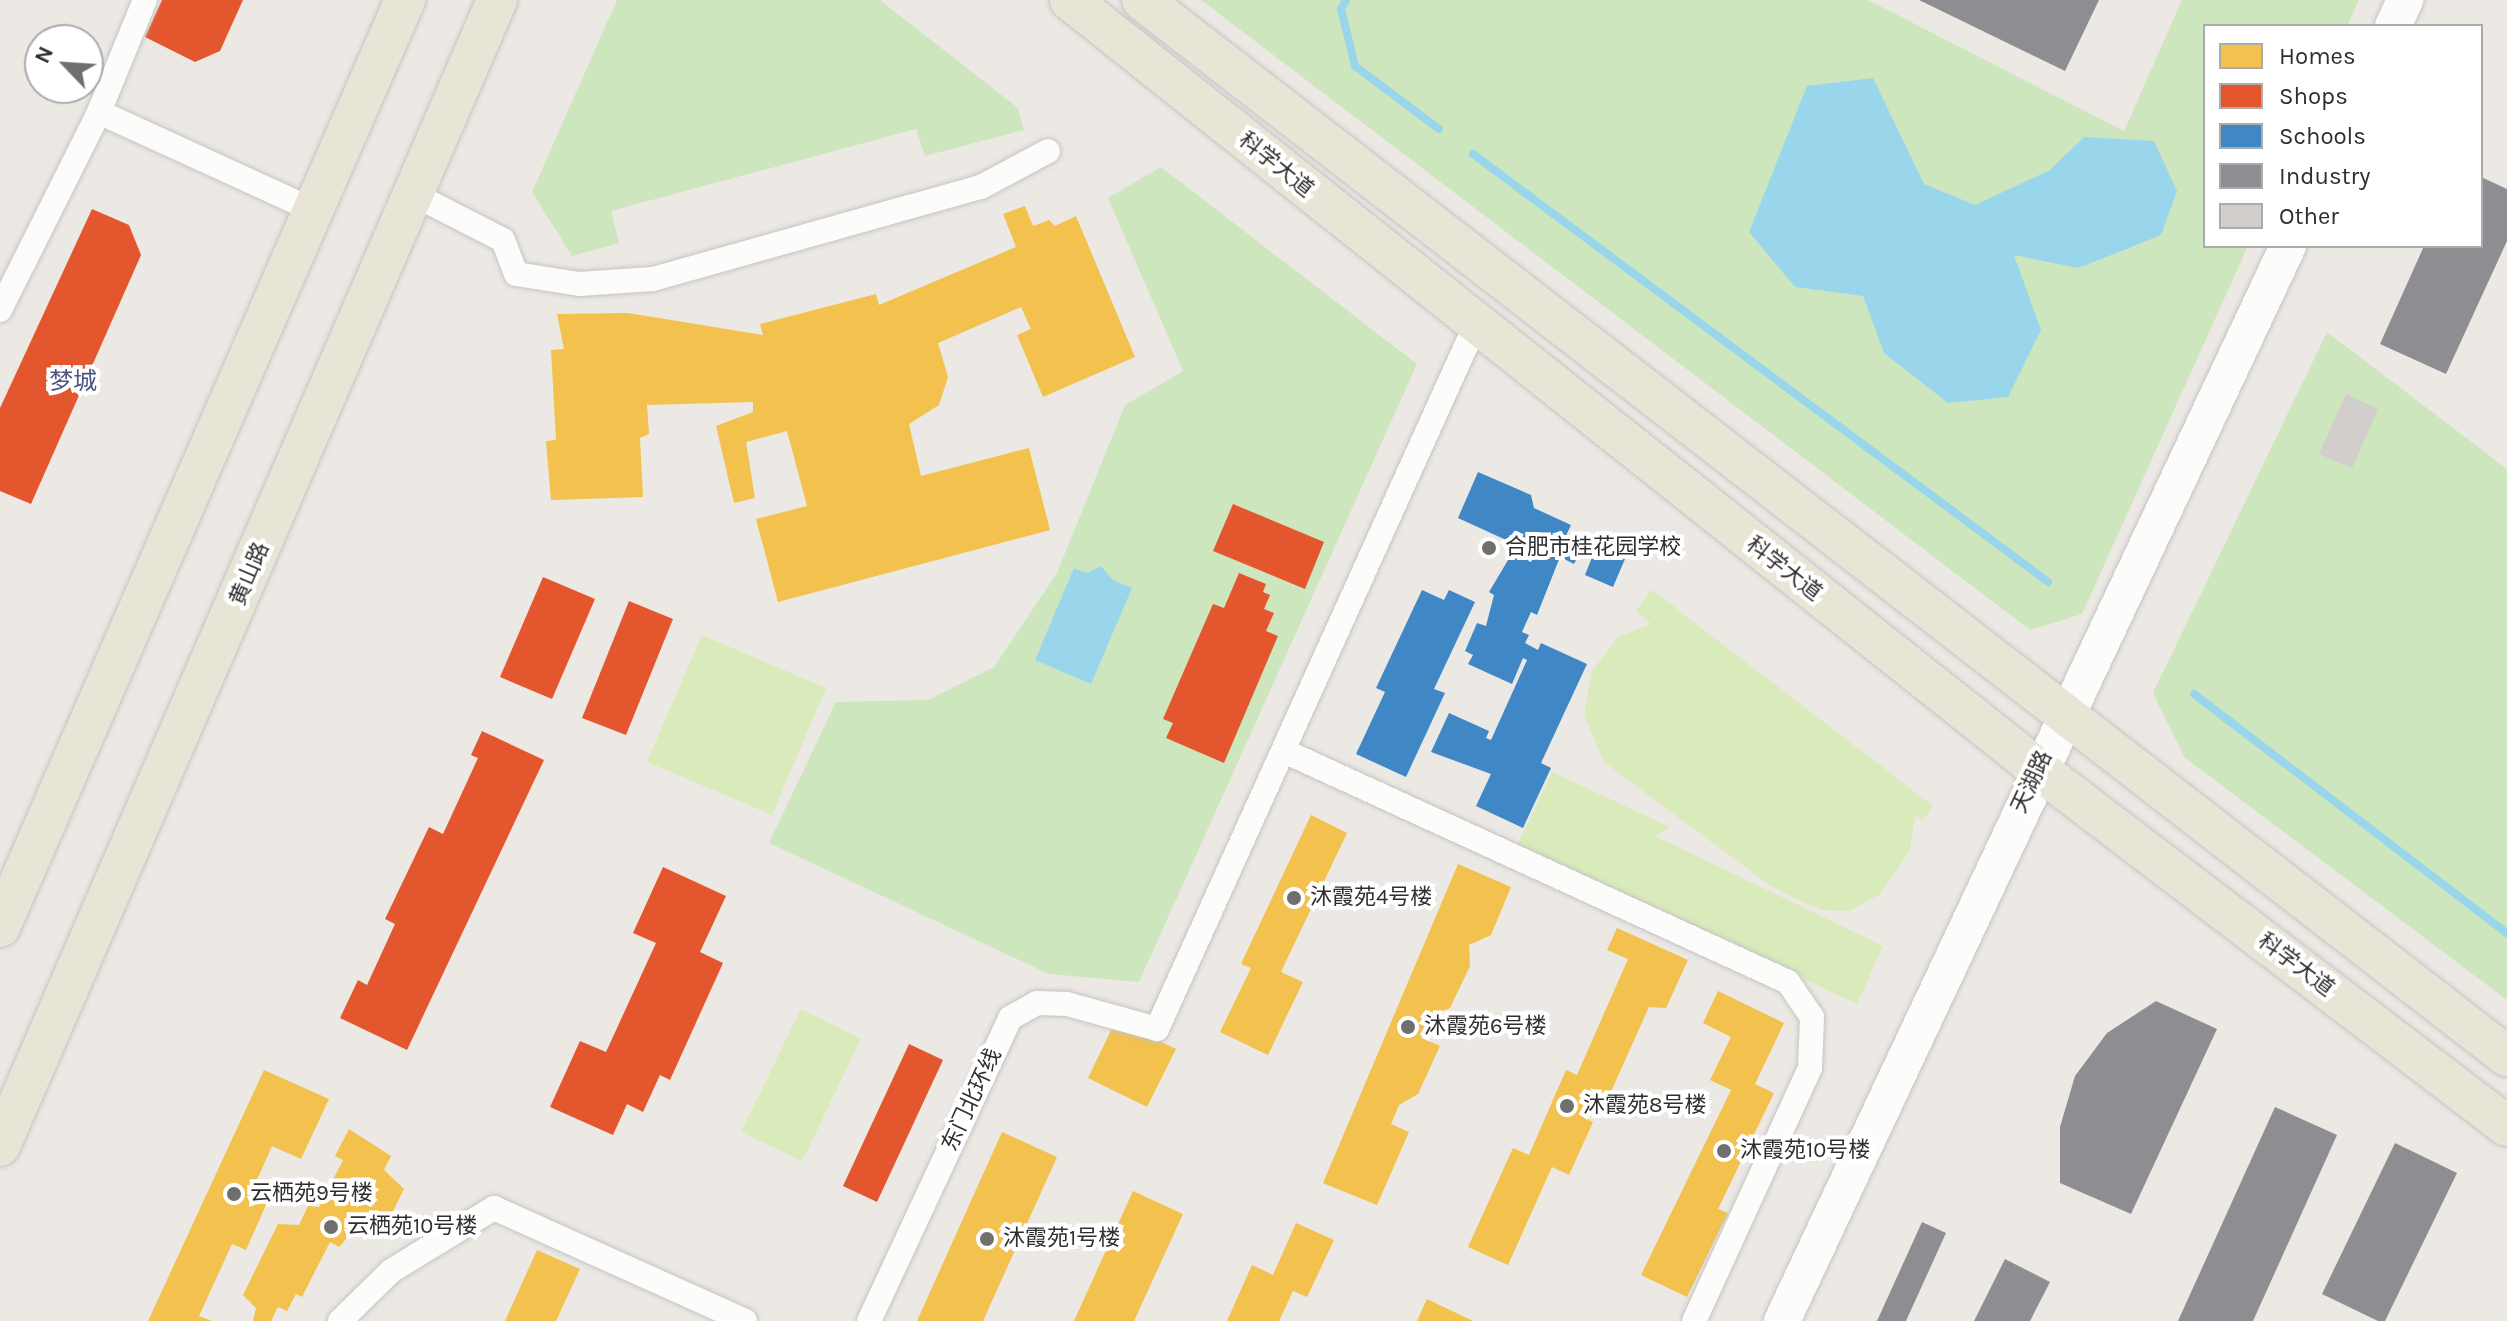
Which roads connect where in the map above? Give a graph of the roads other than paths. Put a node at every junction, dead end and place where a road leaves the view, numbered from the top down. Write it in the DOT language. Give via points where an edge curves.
graph roads {
  1 [pos="145,0"];
  2 [pos="405,0"];
  3 [pos="497,0"];
  4 [pos="1070,0"];
  5 [pos="1142,0"];
  6 [pos="2405,0"];
  7 [pos="2394,24"];
  8 [pos="99,112"];
  9 [pos="1048,151"];
  10 [pos="413,194"];
  11 [pos="313,210"];
  12 [pos="2287,248"];
  13 [pos="0,310"];
  14 [pos="1475,326"];
  15 [pos="2065,713"];
  16 [pos="1284,751"];
  17 [pos="2038,769"];
  18 [pos="0,927"];
  19 [pos="2507,1056"];
  20 [pos="2507,1126"];
  21 [pos="0,1146"];
  22 [pos="340,1321"];
  23 [pos="745,1321"];
  24 [pos="869,1321"];
  25 [pos="1694,1321"];
  26 [pos="1782,1321"];
  1 -- 8 [label="street"];
  2 -- 11 [label="main road"];
  3 -- 10 [label="main road, 黄山路"];
  4 -- 14 [label="main road, 科学大道"];
  5 -- 15 [label="main road"];
  6 -- 7 [label="street"];
  8 -- 11 [label="street"];
  8 -- 13 [label="street"];
  9 -- 10 [label="street" via="981,187 653,279 579,284 516,274 503,240"];
  10 -- 21 [label="main road, 黄山路"];
  11 -- 18 [label="main road"];
  12 -- 15 [label="street, 天湖路"];
  14 -- 16 [label="street"];
  14 -- 17 [label="main road, 科学大道"];
  15 -- 17 [label="street, 天湖路"];
  15 -- 19 [label="main road"];
  16 -- 24 [label="street, 东门北环线" via="1157,1029 1067,1004 1037,1003 1010,1018"];
  16 -- 25 [label="street" via="1788,982 1812,1017 1810,1068"];
  17 -- 20 [label="main road, 科学大道"];
  17 -- 26 [label="street, 天湖路"];
  22 -- 23 [label="street" via="391,1271 494,1208"];
}
